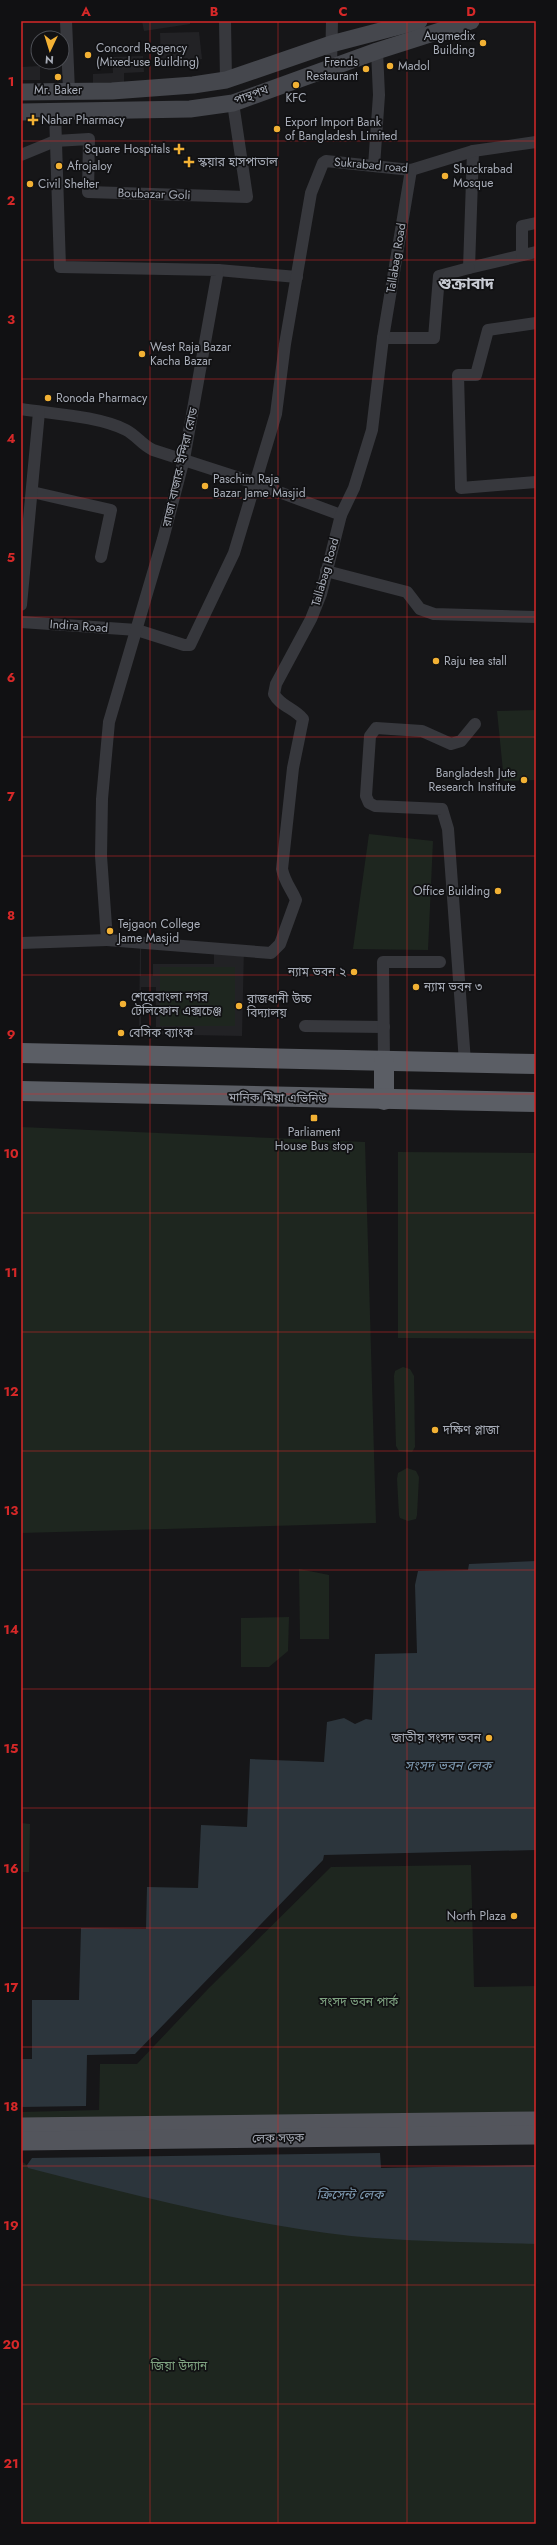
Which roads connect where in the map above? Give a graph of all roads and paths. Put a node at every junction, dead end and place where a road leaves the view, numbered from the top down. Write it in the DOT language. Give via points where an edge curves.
graph roads {
  1 [pos="66,21"];
  2 [pos="225,21"];
  3 [pos="332,21"];
  4 [pos="420,21"];
  5 [pos="471,21"];
  6 [pos="330,44"];
  7 [pos="377,51"];
  8 [pos="331,67"];
  9 [pos="226,80"];
  10 [pos="69,91"];
  11 [pos="21,92"];
  12 [pos="232,103"];
  13 [pos="21,112"];
  14 [pos="55,112"];
  15 [pos="55,142"];
  16 [pos="536,142"];
  17 [pos="473,151"];
  18 [pos="21,155"];
  19 [pos="374,166"];
  20 [pos="411,170"];
  21 [pos="536,223"];
  22 [pos="536,252"];
  23 [pos="522,255"];
  24 [pos="469,268"];
  25 [pos="218,270"];
  26 [pos="297,277"];
  27 [pos="536,323"];
  28 [pos="383,338"];
  29 [pos="21,409"];
  30 [pos="39,412"];
  31 [pos="184,459"];
  32 [pos="536,482"];
  33 [pos="255,483"];
  34 [pos="32,492"];
  35 [pos="341,515"];
  36 [pos="101,557"];
  37 [pos="326,571"];
  38 [pos="21,605"];
  39 [pos="536,617"];
  40 [pos="21,622"];
  41 [pos="137,630"];
  42 [pos="475,724"];
  43 [pos="107,940"];
  44 [pos="21,943"];
  45 [pos="440,962"];
  46 [pos="305,1026"];
  47 [pos="384,1027"];
  48 [pos="21,1053"];
  49 [pos="384,1062"];
  50 [pos="465,1062"];
  51 [pos="536,1064"];
  52 [pos="21,1091"];
  53 [pos="384,1100"];
  54 [pos="536,1102"];
  55 [pos="536,2121"];
  56 [pos="21,2127"];
  57 [pos="536,2135"];
  58 [pos="21,2141"];
  1 -- 10 [label="street"];
  2 -- 9 [label="street"];
  3 -- 6 [label="street"];
  4 -- 6 [label="main road, পান্থপথ"];
  5 -- 7 [label="main road, পান্থপথ"];
  6 -- 8 [label="street"];
  6 -- 9 [label="main road, পান্থপথ"];
  7 -- 8 [label="main road, পান্থপথ"];
  7 -- 19 [label="street" via="379,95"];
  8 -- 12 [label="main road, পান্থপথ"];
  9 -- 10 [label="main road, পান্থপথ" via="194,86"];
  10 -- 11 [label="main road, পান্থপথ"];
  12 -- 14 [label="main road, পান্থপথ" via="190,108"];
  12 -- 15 [label="street, Boubazar Goli" via="247,197 88,192 89,139"];
  13 -- 14 [label="main road, পান্থপথ"];
  14 -- 15 [label="street"];
  15 -- 18 [label="street, Boubazar Goli"];
  15 -- 25 [label="street" via="60,267"];
  16 -- 17 [label="street, Sukrabad road"];
  17 -- 20 [label="street, Sukrabad road"];
  17 -- 24 [label="street"];
  19 -- 20 [label="street, Sukrabad road"];
  19 -- 26 [label="street, Sukrabad road" via="326,161 323,163 311,193"];
  20 -- 28 [label="street, Tallabag Road"];
  21 -- 23 [label="street" via="522,226"];
  22 -- 23 [label="street"];
  23 -- 24 [label="street"];
  24 -- 28 [label="street" via="438,276 434,338"];
  25 -- 26 [label="street"];
  25 -- 31 [label="street, রাজা বাজার- ইন্দিরা রোড"];
  26 -- 33 [label="street" via="276,414"];
  27 -- 32 [label="street" via="488,330 476,375 458,375 460,488"];
  28 -- 35 [label="street, Tallabag Road" via="372,430 354,488"];
  29 -- 30 [label="street"];
  30 -- 31 [label="street" via="112,424 128,431 142,445"];
  30 -- 34 [label="street"];
  31 -- 33 [label="street" via="204,468"];
  31 -- 41 [label="street, রাজা বাজার- ইন্দিরা রোড"];
  33 -- 35 [label="street"];
  33 -- 41 [label="street, Indira Road" via="234,553 190,645"];
  34 -- 36 [label="street" via="110,510"];
  34 -- 38 [label="street"];
  35 -- 37 [label="street, Tallabag Road"];
  37 -- 39 [label="street" via="402,589 420,609 434,614"];
  37 -- 43 [label="street, Tallabag Road" via="321,594 311,619 276,684 274,694 278,702 298,712 303,719 293,768 282,869 285,882 296,900 280,944 271,953"];
  40 -- 41 [label="street, Indira Road"];
  41 -- 43 [label="street, রাজা বাজার- ইন্দিরা রোড" via="109,722 100,856"];
  42 -- 50 [label="street" via="461,741 452,744 422,730 376,728 370,736 366,796 369,803 375,806 442,809 448,829"];
  43 -- 44 [label="street"];
  45 -- 47 [label="street" via="382,962"];
  46 -- 47 [label="street"];
  47 -- 49 [label="street"];
  48 -- 49 [label="highway"];
  49 -- 50 [label="highway"];
  49 -- 53 [label="highway"];
  50 -- 51 [label="highway"];
  52 -- 53 [label="highway, মানিক মিয়া এভিনিউ"];
  53 -- 54 [label="highway, মানিক মিয়া এভিনিউ"];
  55 -- 56 [label="main road"];
  57 -- 58 [label="main road, লেক সড়ক"];
}
